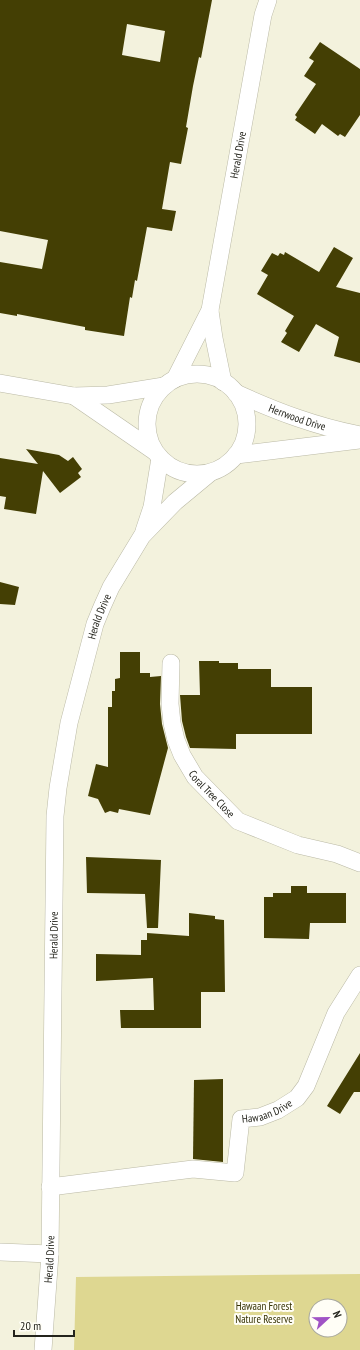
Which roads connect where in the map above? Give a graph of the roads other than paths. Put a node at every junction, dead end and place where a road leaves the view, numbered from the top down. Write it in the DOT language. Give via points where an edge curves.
graph roads {
  1 [pos="268,0"];
  2 [pos="210,310"];
  3 [pos="223,382"];
  4 [pos="0,383"];
  5 [pos="170,383"];
  6 [pos="236,393"];
  7 [pos="74,396"];
  8 [pos="360,435"];
  9 [pos="360,440"];
  10 [pos="157,454"];
  11 [pos="236,455"];
  12 [pos="210,473"];
  13 [pos="142,536"];
  14 [pos="171,663"];
  15 [pos="360,863"];
  16 [pos="360,975"];
  17 [pos="50,1187"];
  18 [pos="0,1252"];
  19 [pos="50,1254"];
  20 [pos="43,1350"];
  1 -- 2 [label="street, Herald Drive"];
  2 -- 3 [label="street, Herald Drive"];
  2 -- 5 [label="street, Herald Drive"];
  3 -- 5 [label="street" via="208,375 191,374"];
  3 -- 6 [label="street"];
  4 -- 7 [label="street"];
  5 -- 7 [label="street" via="108,395"];
  5 -- 10 [label="street" via="155,397 146,424 148,438"];
  6 -- 8 [label="street, Herrwood Drive" via="272,410 328,429"];
  6 -- 11 [label="street" via="244,408 247,424 244,441"];
  7 -- 10 [label="street"];
  9 -- 11 [label="street, Herrwood Drive"];
  10 -- 12 [label="street" via="168,466 181,472"];
  10 -- 13 [label="street, Herald Drive" via="152,507"];
  11 -- 12 [label="street" via="225,466"];
  12 -- 13 [label="street, Herald Drive" via="175,502"];
  13 -- 17 [label="street, Herald Drive" via="111,588 95,624 70,723 58,788 55,816"];
  14 -- 15 [label="street, Coral Tree Close" via="172,723 182,755 195,777 238,821 298,845 338,854"];
  16 -- 17 [label="street, Hawaan Drive" via="336,1013 306,1086 297,1098 260,1117 241,1119 235,1172 194,1170"];
  17 -- 19 [label="street, Herald Drive"];
  18 -- 19 [label="street"];
  19 -- 20 [label="street, Herald Drive"];
}
